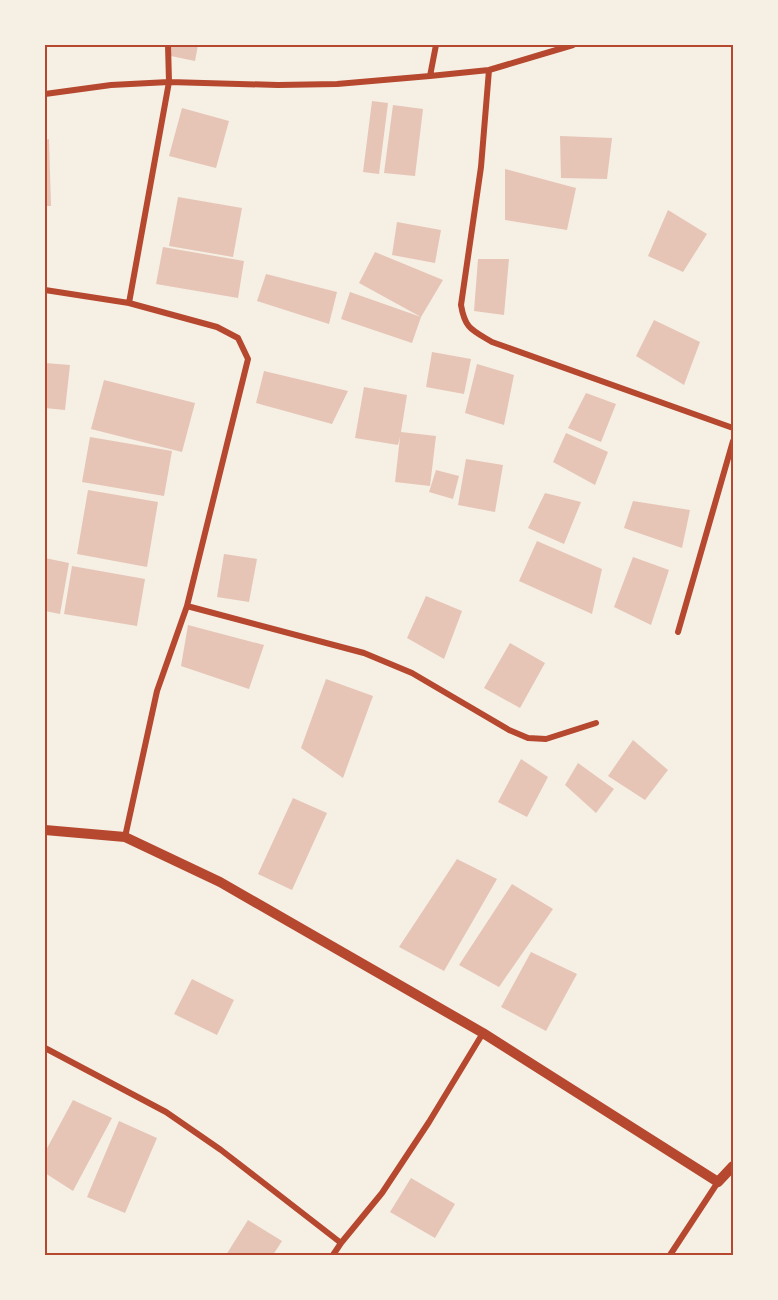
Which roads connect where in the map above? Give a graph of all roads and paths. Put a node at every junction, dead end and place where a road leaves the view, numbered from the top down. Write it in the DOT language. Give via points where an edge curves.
graph roads {
  1 [pos="168,45"];
  2 [pos="436,45"];
  3 [pos="573,45"];
  4 [pos="489,70"];
  5 [pos="430,76"];
  6 [pos="169,82"];
  7 [pos="45,94"];
  8 [pos="45,290"];
  9 [pos="129,303"];
  10 [pos="733,428"];
  11 [pos="733,441"];
  12 [pos="187,606"];
  13 [pos="678,632"];
  14 [pos="596,723"];
  15 [pos="45,830"];
  16 [pos="124,837"];
  17 [pos="483,1033"];
  18 [pos="45,1048"];
  19 [pos="733,1166"];
  20 [pos="718,1182"];
  21 [pos="341,1243"];
  22 [pos="333,1255"];
  23 [pos="670,1255"];
  1 -- 6 [label="street"];
  2 -- 5 [label="street"];
  3 -- 4 [label="street"];
  4 -- 5 [label="street"];
  4 -- 10 [label="street" via="481,167 461,305 470,329 492,342"];
  5 -- 6 [label="street" via="337,84"];
  6 -- 7 [label="street"];
  6 -- 9 [label="street"];
  8 -- 9 [label="street"];
  9 -- 12 [label="street" via="217,327 238,338 248,358"];
  11 -- 13 [label="street"];
  12 -- 14 [label="street" via="364,653 412,673 528,738 546,739"];
  12 -- 16 [label="street" via="157,691"];
  15 -- 16 [label="street"];
  16 -- 17 [label="street" via="220,882"];
  17 -- 20 [label="street"];
  17 -- 21 [label="street" via="388,1184"];
  18 -- 21 [label="street" via="166,1112"];
  19 -- 20 [label="street"];
  20 -- 23 [label="street"];
  21 -- 22 [label="street"];
}
